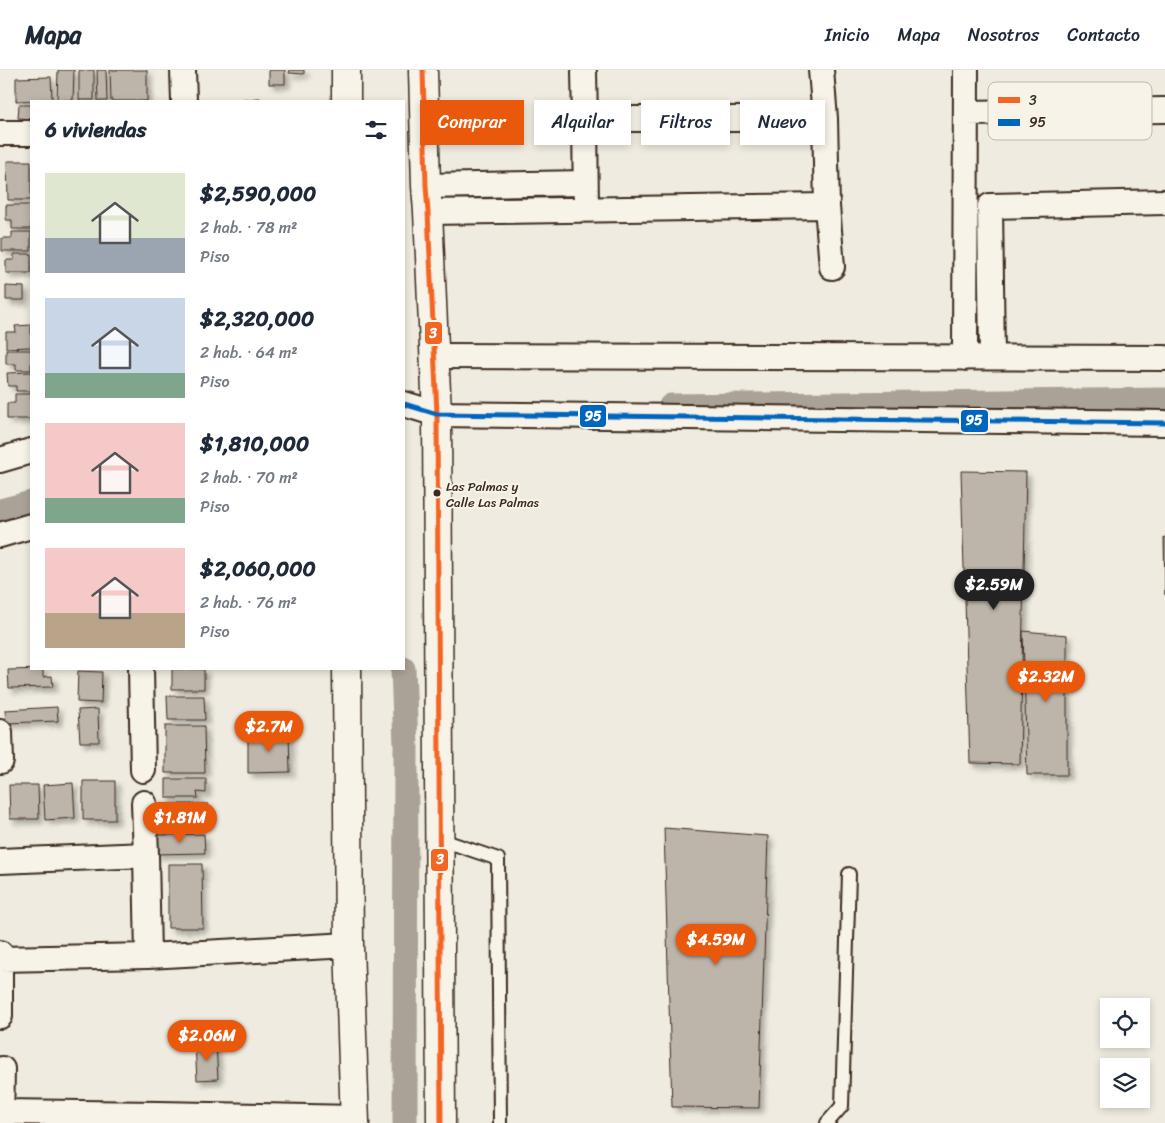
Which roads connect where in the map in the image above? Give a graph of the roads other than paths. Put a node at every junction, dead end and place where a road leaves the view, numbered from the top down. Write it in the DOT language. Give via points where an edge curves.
graph roads {
  1 [pos="183,70"];
  2 [pos="346,70"];
  3 [pos="422,70"];
  4 [pos="821,70"];
  5 [pos="966,70"];
  6 [pos="584,72"];
  7 [pos="184,100"];
  8 [pos="346,100"];
  9 [pos="585,100"];
  10 [pos="823,100"];
  11 [pos="1152,110"];
  12 [pos="1165,110"];
  13 [pos="966,114"];
  14 [pos="988,114"];
  15 [pos="631,119"];
  16 [pos="740,119"];
  17 [pos="825,119"];
  18 [pos="0,133"];
  19 [pos="30,133"];
  20 [pos="585,145"];
  21 [pos="585,183"];
  22 [pos="426,186"];
  23 [pos="1165,202"];
  24 [pos="827,206"];
  25 [pos="586,209"];
  26 [pos="428,212"];
  27 [pos="832,267"];
  28 [pos="434,356"];
  29 [pos="965,358"];
  30 [pos="992,358"];
  31 [pos="1165,358"];
  32 [pos="405,404"];
  33 [pos="437,414"];
  34 [pos="1165,423"];
  35 [pos="30,451"];
  36 [pos="0,460"];
  37 [pos="30,526"];
  38 [pos="0,536"];
  39 [pos="141,670"];
  40 [pos="346,670"];
  41 [pos="0,732"];
  42 [pos="1,762"];
  43 [pos="143,770"];
  44 [pos="144,803"];
  45 [pos="439,839"];
  46 [pos="146,855"];
  47 [pos="0,861"];
  48 [pos="849,874"];
  49 [pos="349,945"];
  50 [pos="0,953"];
  51 [pos="148,956"];
  52 [pos="0,959"];
  53 [pos="0,1016"];
  54 [pos="2,1069"];
  55 [pos="2,1118"];
  56 [pos="158,1118"];
  57 [pos="355,1120"];
  58 [pos="441,1123"];
  59 [pos="500,1123"];
  60 [pos="827,1123"];
  1 -- 7 [label="street"];
  2 -- 8 [label="street"];
  3 -- 22 [label="street"];
  4 -- 10 [label="street"];
  5 -- 13 [label="street"];
  6 -- 9 [label="street"];
  11 -- 12 [label="street"];
  13 -- 14 [label="street"];
  13 -- 29 [label="street"];
  15 -- 16 [label="street"];
  17 -- 24 [label="street"];
  18 -- 19 [label="street"];
  20 -- 21 [label="street"];
  21 -- 22 [label="street"];
  21 -- 25 [label="street"];
  22 -- 26 [label="street"];
  23 -- 30 [label="street" via="990,206"];
  24 -- 25 [label="street"];
  24 -- 27 [label="street"];
  25 -- 26 [label="street"];
  26 -- 28 [label="street"];
  28 -- 29 [label="street"];
  28 -- 33 [label="street"];
  29 -- 30 [label="street"];
  30 -- 31 [label="street"];
  32 -- 33 [label="street"];
  33 -- 34 [label="street"];
  33 -- 45 [label="street"];
  35 -- 36 [label="street"];
  37 -- 38 [label="street"];
  39 -- 43 [label="street"];
  40 -- 49 [label="street"];
  41 -- 42 [label="street"];
  44 -- 46 [label="street"];
  45 -- 58 [label="street"];
  45 -- 59 [label="lane" via="498,859"];
  46 -- 47 [label="street"];
  46 -- 51 [label="street"];
  48 -- 60 [label="lane" via="842,1106"];
  49 -- 51 [label="street"];
  49 -- 57 [label="street"];
  50 -- 52 [label="street"];
  51 -- 52 [label="street"];
  52 -- 53 [label="street"];
  54 -- 55 [label="street"];
  55 -- 56 [label="street"];
  56 -- 57 [label="street"];
}
